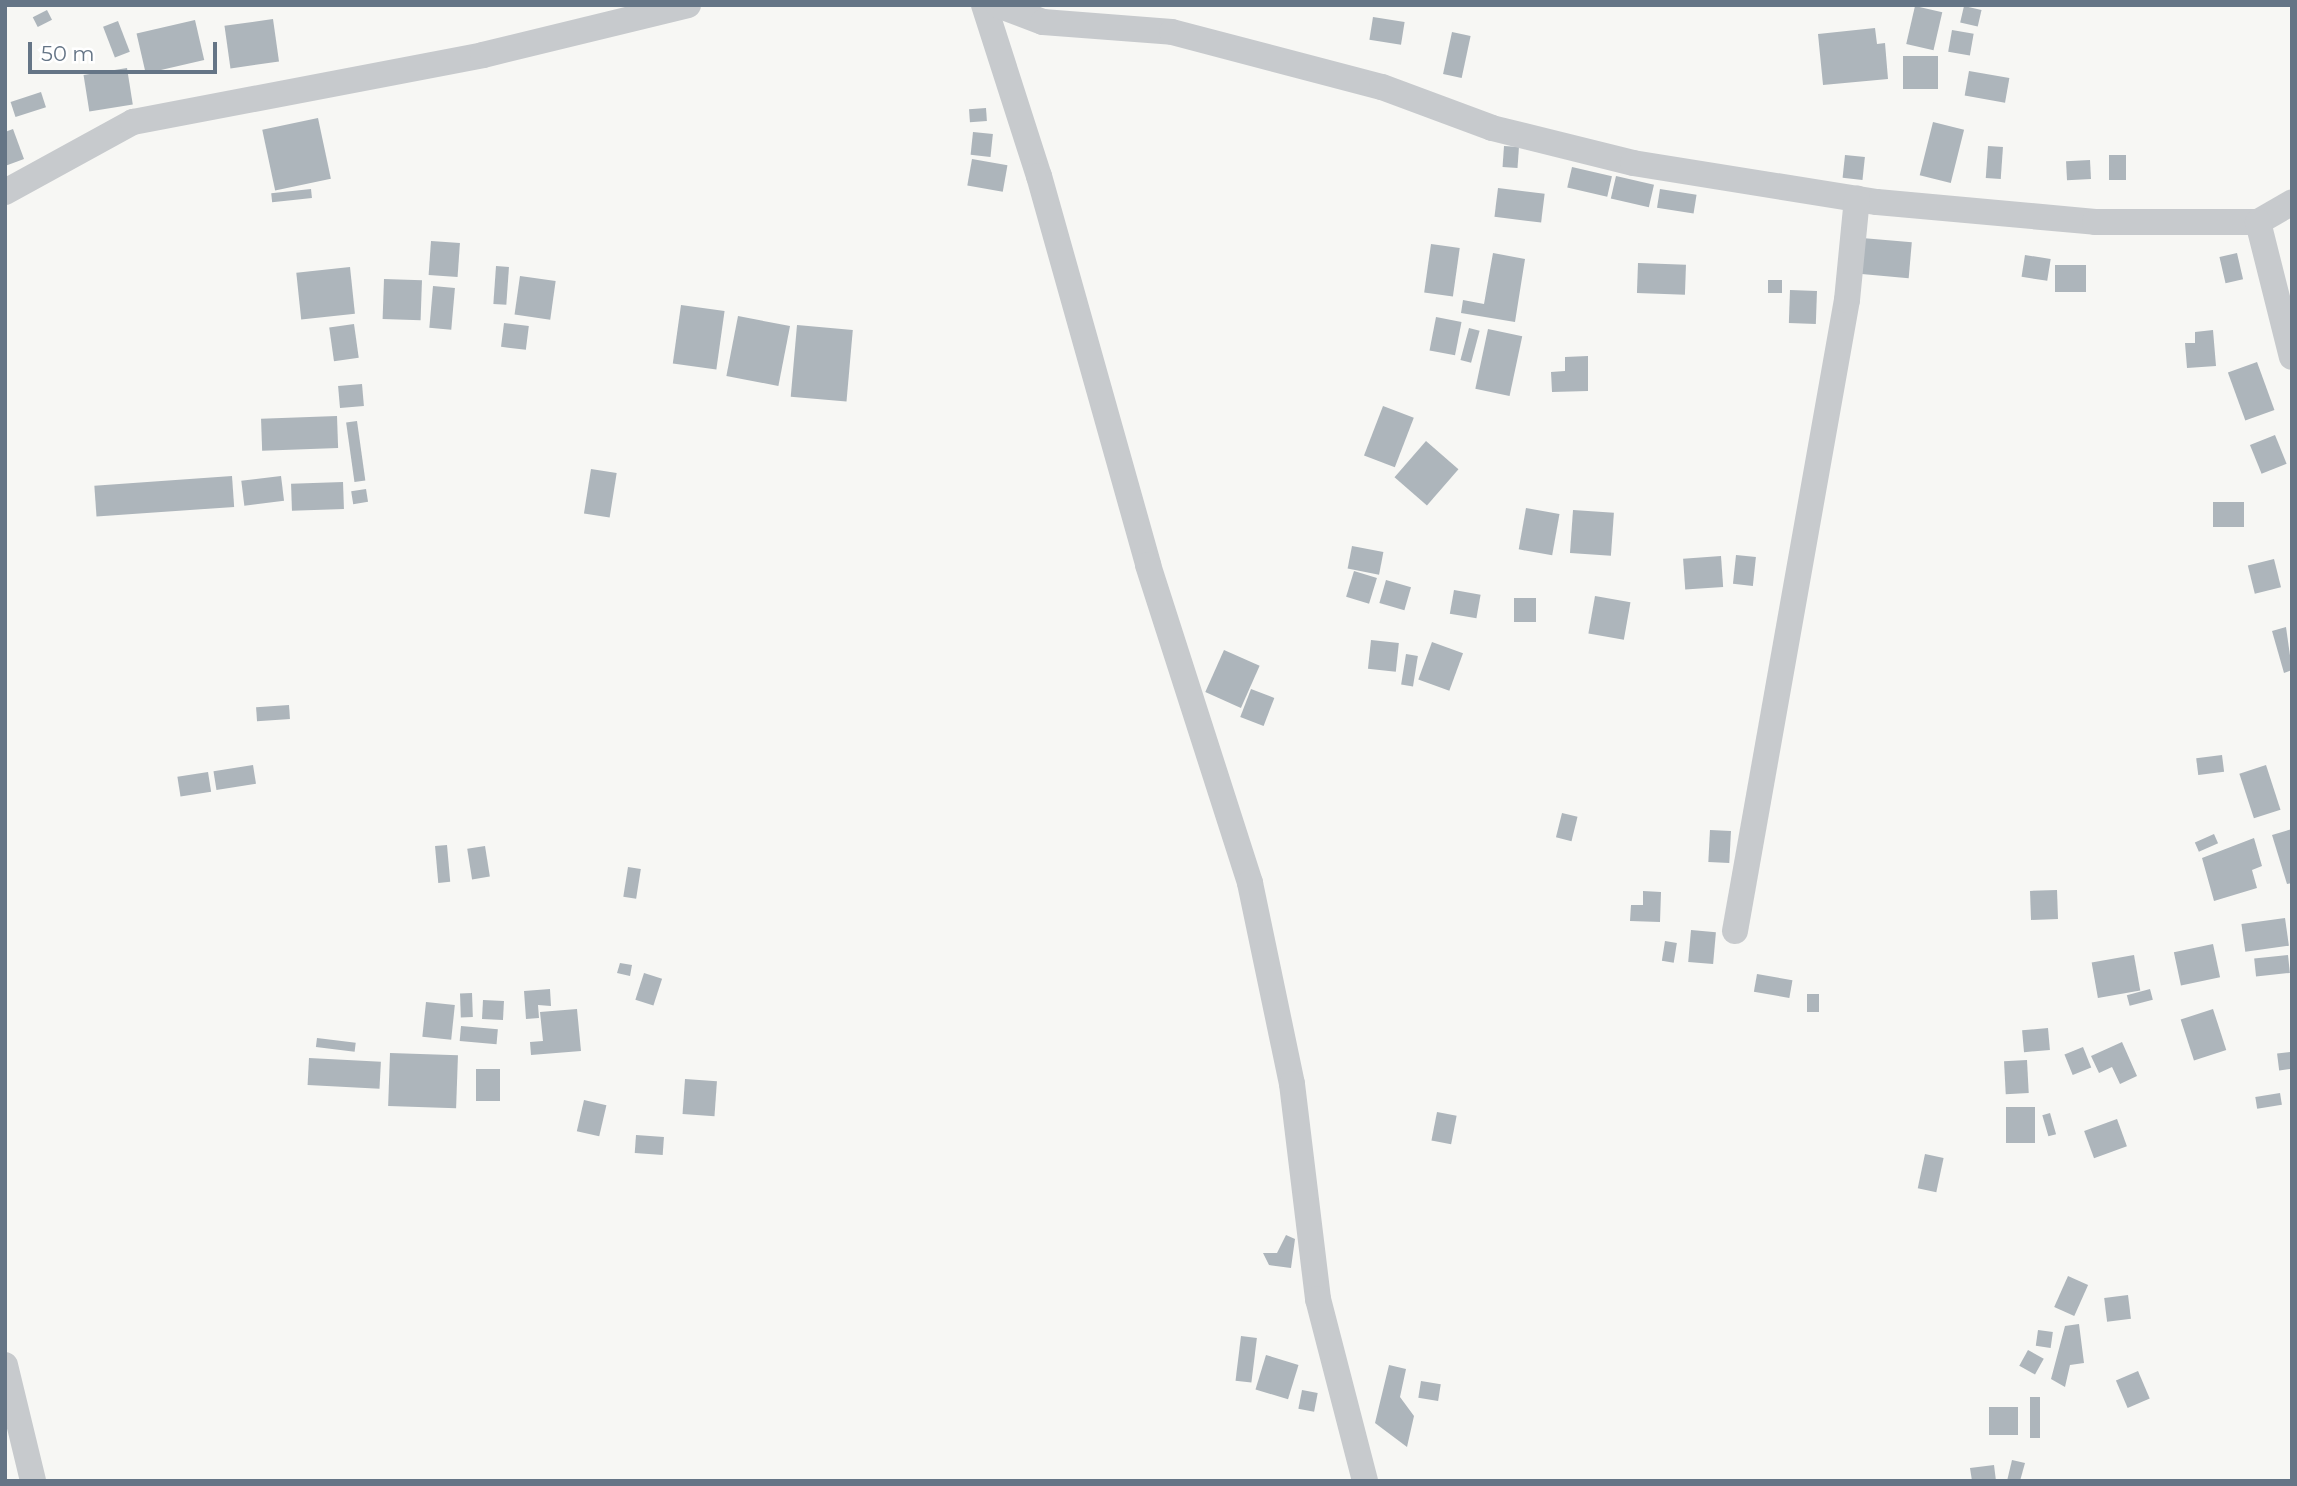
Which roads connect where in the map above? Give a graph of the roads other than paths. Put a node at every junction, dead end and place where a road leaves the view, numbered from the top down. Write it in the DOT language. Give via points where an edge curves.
graph roads {
  1 [pos="688,5"];
  2 [pos="984,5"];
  3 [pos="998,5"];
  4 [pos="5,192"];
  5 [pos="1857,198"];
  6 [pos="2292,202"];
  7 [pos="2258,222"];
  8 [pos="2292,357"];
  9 [pos="1735,931"];
  10 [pos="5,1365"];
  11 [pos="33,1481"];
  12 [pos="1365,1481"];
  1 -- 4 [label="street" via="483,55 133,122"];
  2 -- 12 [label="street" via="1047,202 1148,565 1250,883 1292,1084 1318,1299"];
  3 -- 5 [label="street" via="1043,22 1172,32 1382,86 1492,128 1633,163"];
  5 -- 7 [label="street" via="2095,222"];
  5 -- 9 [label="street" via="1844,314"];
  6 -- 7 [label="street"];
  7 -- 8 [label="street"];
  10 -- 11 [label="street"];
}
